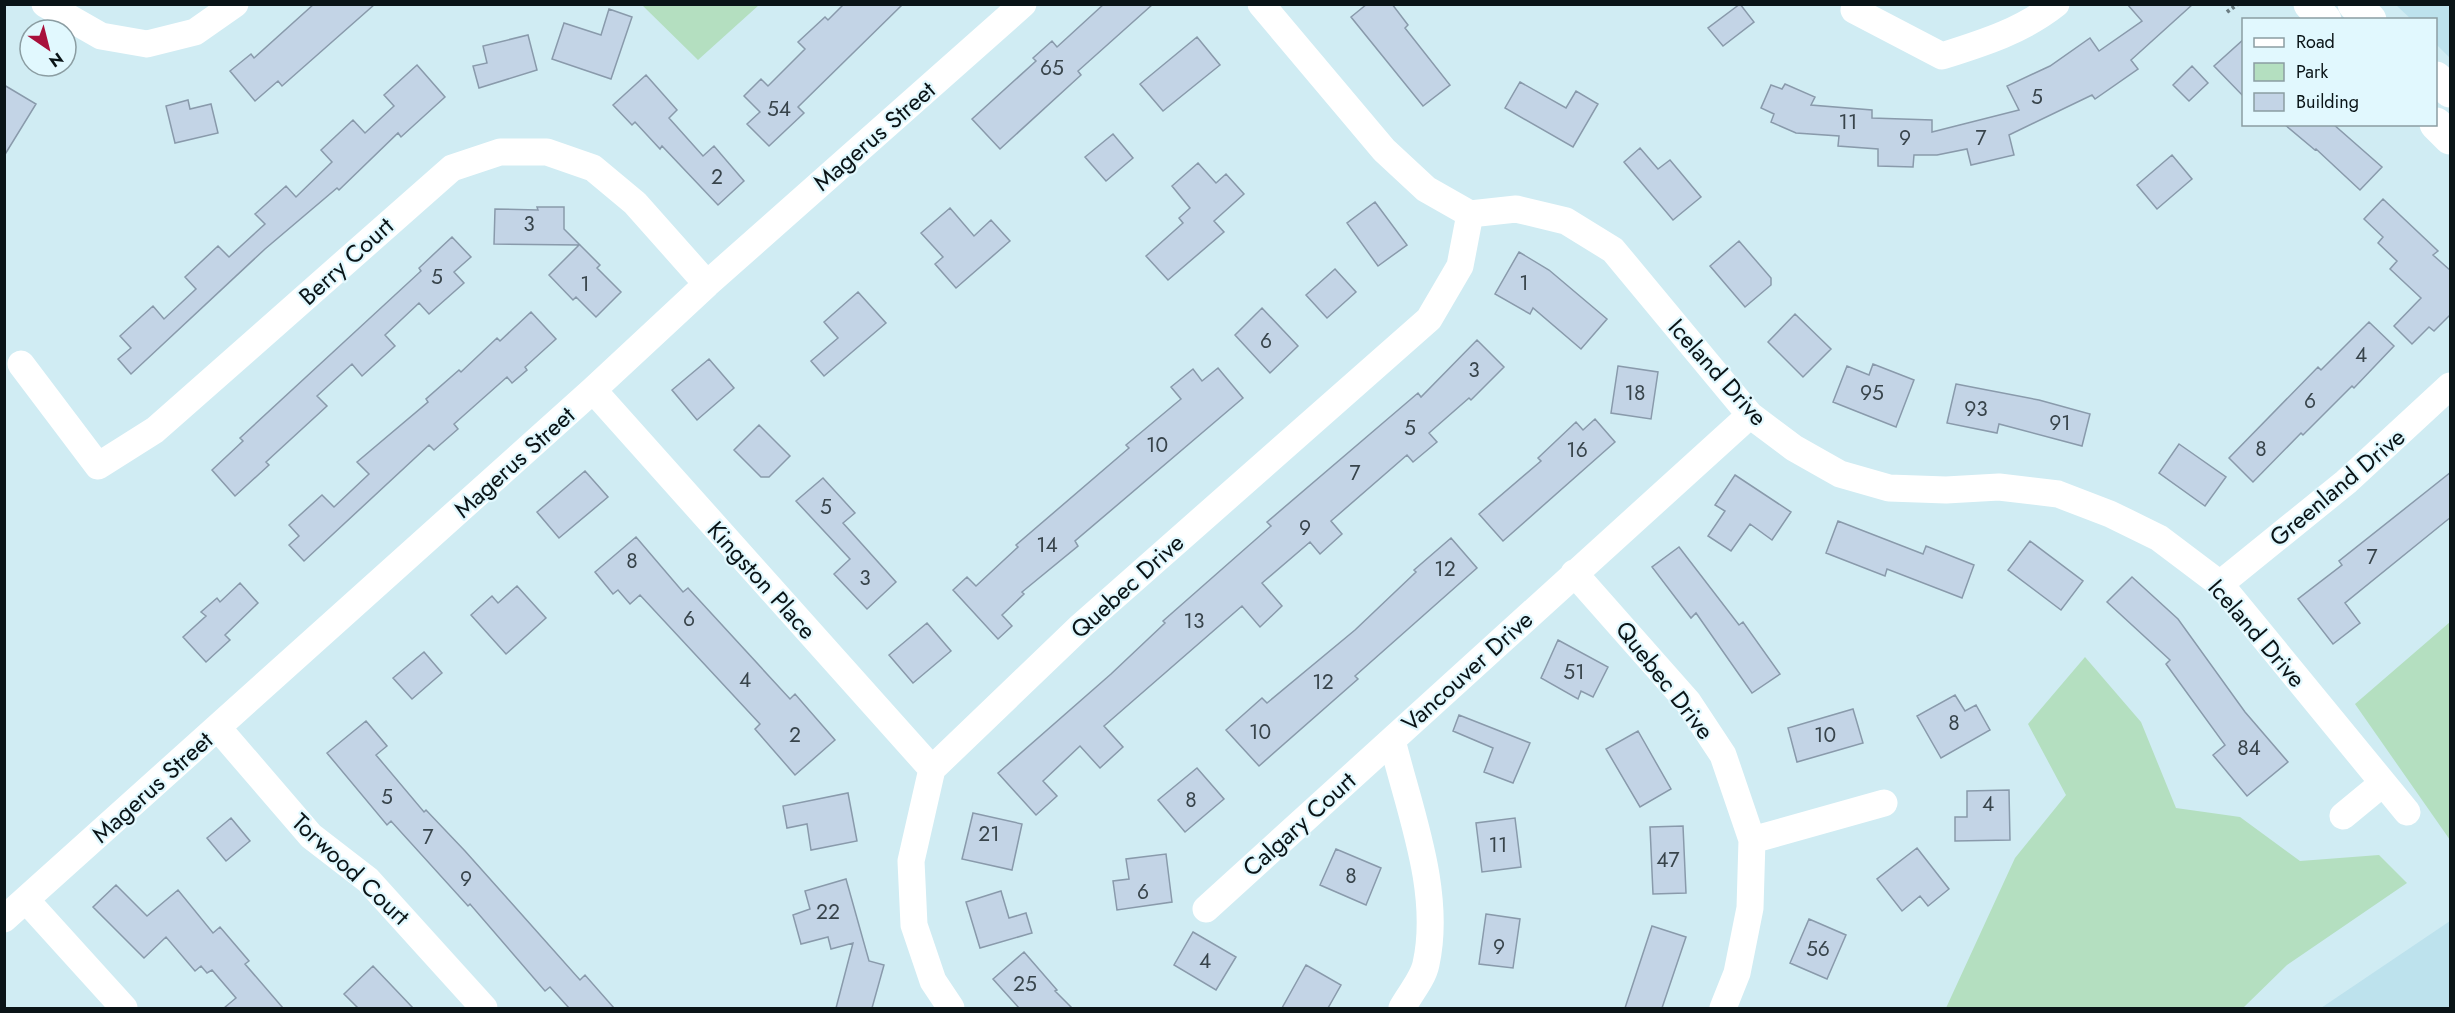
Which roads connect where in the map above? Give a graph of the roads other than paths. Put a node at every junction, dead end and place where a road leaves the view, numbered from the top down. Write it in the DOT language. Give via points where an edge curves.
graph roads {
  1 [pos="45,4"];
  2 [pos="235,4"];
  3 [pos="1023,4"];
  4 [pos="1261,4"];
  5 [pos="2056,4"];
  6 [pos="2310,4"];
  7 [pos="2354,4"];
  8 [pos="1854,10"];
  9 [pos="2323,18"];
  10 [pos="2368,18"];
  11 [pos="2437,79"];
  12 [pos="2451,91"];
  13 [pos="2437,125"];
  14 [pos="2451,138"];
  15 [pos="1470,214"];
  16 [pos="707,284"];
  17 [pos="21,364"];
  18 [pos="2451,386"];
  19 [pos="593,390"];
  20 [pos="1750,415"];
  21 [pos="1574,573"];
  22 [pos="2220,584"];
  23 [pos="218,729"];
  24 [pos="1392,740"];
  25 [pos="932,769"];
  26 [pos="2383,783"];
  27 [pos="1884,803"];
  28 [pos="2407,812"];
  29 [pos="2343,816"];
  30 [pos="1752,840"];
  31 [pos="26,900"];
  32 [pos="1206,909"];
  33 [pos="4,920"];
  34 [pos="124,1008"];
  35 [pos="484,1008"];
  36 [pos="951,1008"];
  37 [pos="1402,1008"];
  38 [pos="1723,1008"];
  1 -- 2 [label="street" via="101,36 147,44 195,32"];
  3 -- 16 [label="street, Magerus Street"];
  4 -- 15 [label="street" via="1384,150 1425,189"];
  5 -- 8 [label="street" via="1998,38 1942,56"];
  6 -- 9 [label="street"];
  7 -- 10 [label="street"];
  11 -- 12 [label="street"];
  13 -- 14 [label="street"];
  15 -- 20 [label="street, Iceland Drive" via="1516,209 1566,221 1613,250"];
  15 -- 25 [label="street, Quebec Drive" via="1460,266 1429,319 1082,626"];
  16 -- 17 [label="street, Berry Court" via="635,203 593,168 547,152 500,152 452,168 155,430 98,466"];
  16 -- 19 [label="street, Magerus Street"];
  18 -- 22 [label="street, Greenland Drive" via="2370,460"];
  19 -- 23 [label="street, Magerus Street"];
  19 -- 25 [label="street, Kingston Place"];
  20 -- 21 [label="street, Vancouver Drive"];
  20 -- 22 [label="street, Iceland Drive" via="1794,448 1840,474 1889,488 1999,487 2058,494 2159,538"];
  21 -- 24 [label="street, Vancouver Drive"];
  21 -- 30 [label="street, Quebec Drive" via="1688,702 1723,755"];
  22 -- 26 [label="street, Iceland Drive"];
  23 -- 31 [label="street, Magerus Street"];
  23 -- 35 [label="street, Torwood Court" via="311,836 368,880"];
  24 -- 32 [label="street, Calgary Court"];
  24 -- 37 [label="street, Vancouver Drive" via="1431,914 1426,966"];
  25 -- 36 [label="street" via="911,861 914,925 933,981"];
  26 -- 28 [label="street, Iceland Drive"];
  26 -- 29 [label="street"];
  27 -- 30 [label="street"];
  30 -- 38 [label="street, Quebec Drive" via="1750,908 1737,973"];
  31 -- 33 [label="street, Magerus Street"];
  31 -- 34 [label="street"];
}
